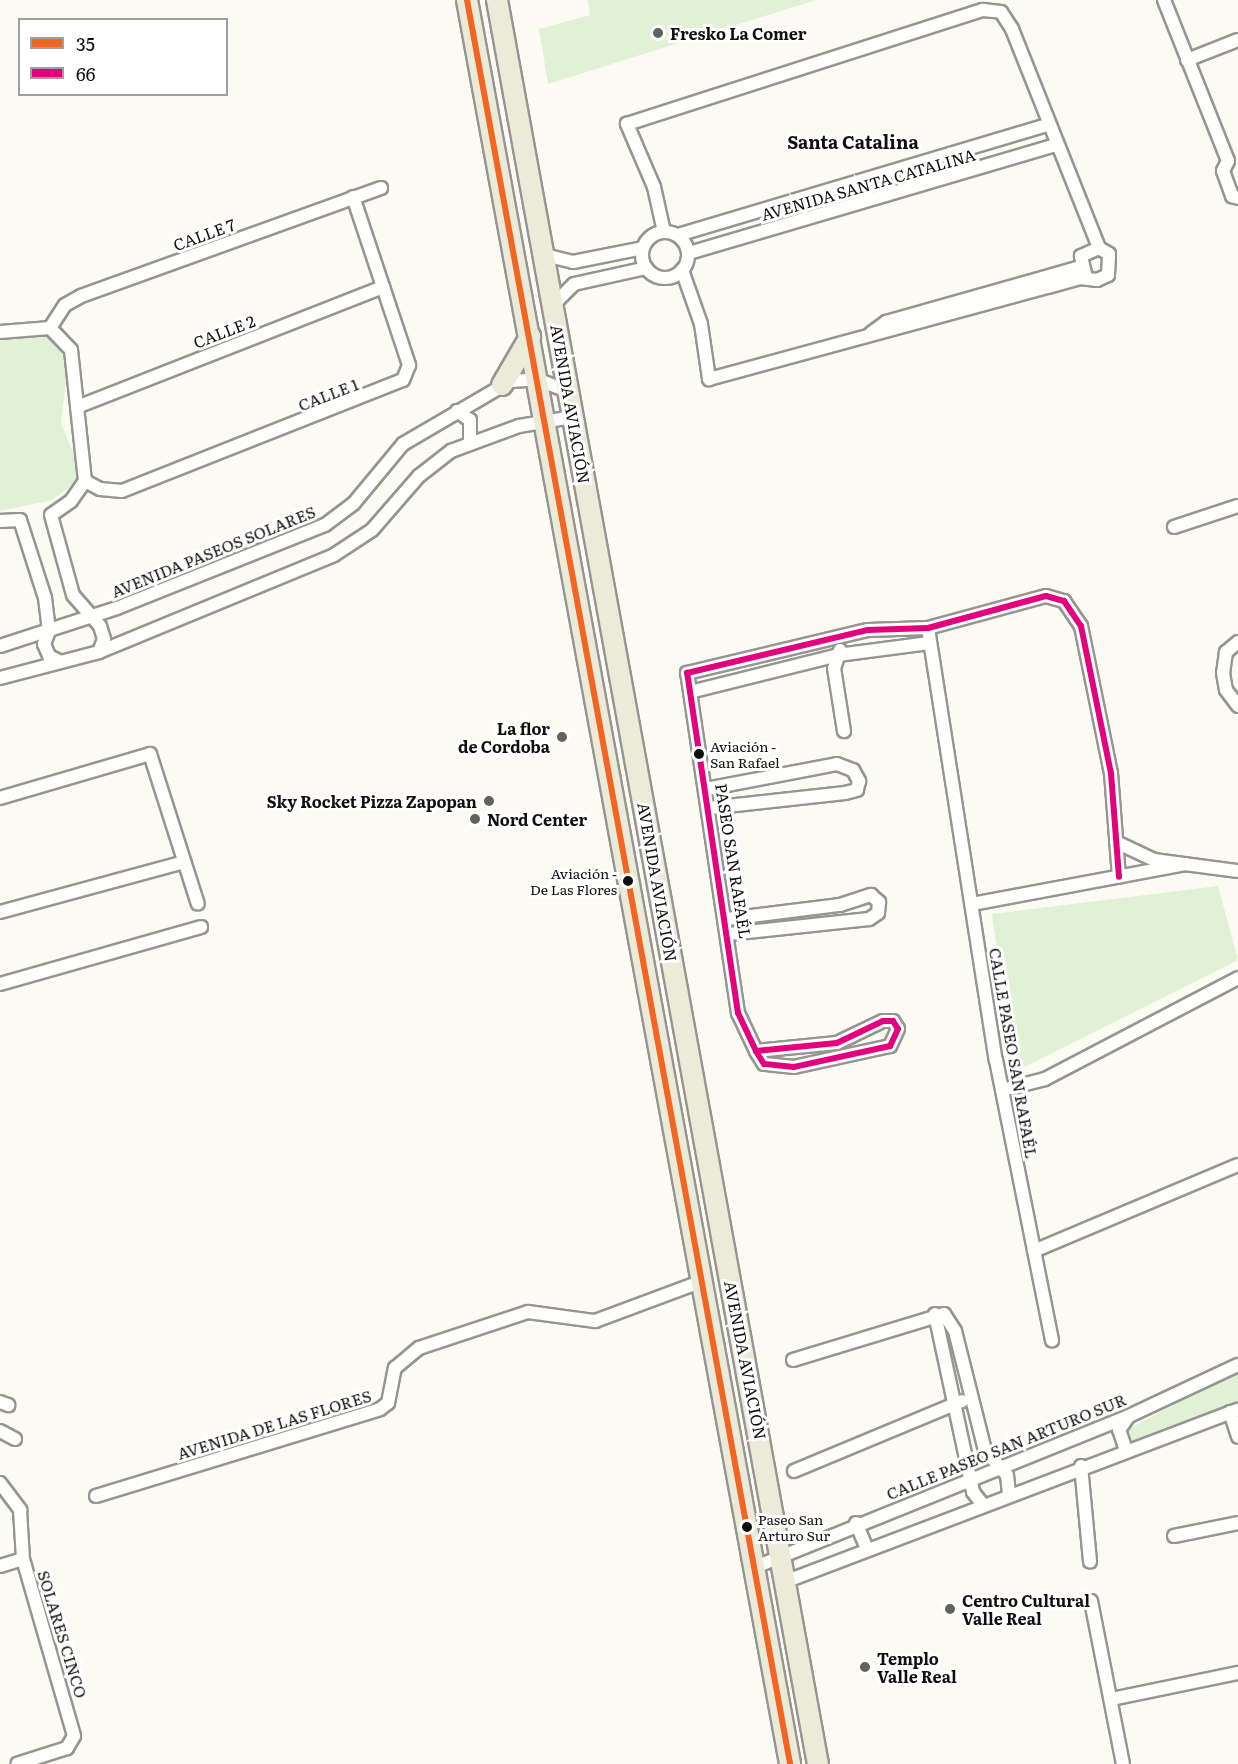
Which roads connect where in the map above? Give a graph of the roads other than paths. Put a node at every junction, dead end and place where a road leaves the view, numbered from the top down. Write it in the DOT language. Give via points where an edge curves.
graph roads {
  1 [pos="467,0"];
  2 [pos="497,0"];
  3 [pos="1164,0"];
  4 [pos="1238,40"];
  5 [pos="1187,60"];
  6 [pos="1047,125"];
  7 [pos="1057,145"];
  8 [pos="526,154"];
  9 [pos="498,159"];
  10 [pos="1233,163"];
  11 [pos="902,170"];
  12 [pos="381,188"];
  13 [pos="908,192"];
  14 [pos="353,197"];
  15 [pos="1238,198"];
  16 [pos="664,232"];
  17 [pos="678,235"];
  18 [pos="643,248"];
  19 [pos="1099,248"];
  20 [pos="689,253"];
  21 [pos="545,255"];
  22 [pos="646,268"];
  23 [pos="682,270"];
  24 [pos="1083,272"];
  25 [pos="383,287"];
  26 [pos="554,304"];
  27 [pos="50,327"];
  28 [pos="0,332"];
  29 [pos="530,337"];
  30 [pos="537,379"];
  31 [pos="502,385"];
  32 [pos="569,392"];
  33 [pos="77,407"];
  34 [pos="458,411"];
  35 [pos="573,417"];
  36 [pos="544,421"];
  37 [pos="470,442"];
  38 [pos="85,481"];
  39 [pos="1238,506"];
  40 [pos="0,521"];
  41 [pos="1174,527"];
  42 [pos="89,617"];
  43 [pos="927,628"];
  44 [pos="868,630"];
  45 [pos="49,631"];
  46 [pos="846,636"];
  47 [pos="1238,642"];
  48 [pos="929,643"];
  49 [pos="0,646"];
  50 [pos="873,649"];
  51 [pos="99,652"];
  52 [pos="838,655"];
  53 [pos="61,663"];
  54 [pos="0,678"];
  55 [pos="690,692"];
  56 [pos="1238,706"];
  57 [pos="844,731"];
  58 [pos="706,789"];
  59 [pos="0,798"];
  60 [pos="709,808"];
  61 [pos="1116,842"];
  62 [pos="184,862"];
  63 [pos="1185,864"];
  64 [pos="1238,871"];
  65 [pos="1119,877"];
  66 [pos="198,904"];
  67 [pos="972,904"];
  68 [pos="0,912"];
  69 [pos="727,919"];
  70 [pos="201,927"];
  71 [pos="729,934"];
  72 [pos="1238,978"];
  73 [pos="0,984"];
  74 [pos="756,1051"];
  75 [pos="1002,1090"];
  76 [pos="1238,1165"];
  77 [pos="1034,1251"];
  78 [pos="700,1282"];
  79 [pos="934,1314"];
  80 [pos="1052,1340"];
  81 [pos="793,1360"];
  82 [pos="1238,1365"];
  83 [pos="971,1398"];
  84 [pos="956,1402"];
  85 [pos="1234,1411"];
  86 [pos="1129,1416"];
  87 [pos="0,1431"];
  88 [pos="1238,1437"];
  89 [pos="15,1439"];
  90 [pos="1126,1450"];
  91 [pos="1081,1466"];
  92 [pos="997,1468"];
  93 [pos="794,1471"];
  94 [pos="974,1477"];
  95 [pos="0,1483"];
  96 [pos="1009,1495"];
  97 [pos="96,1496"];
  98 [pos="983,1505"];
  99 [pos="856,1523"];
  100 [pos="1238,1523"];
  101 [pos="1174,1536"];
  102 [pos="867,1549"];
  103 [pos="783,1552"];
  104 [pos="23,1559"];
  105 [pos="1090,1562"];
  106 [pos="0,1566"];
  107 [pos="753,1568"];
  108 [pos="788,1581"];
  109 [pos="1091,1601"];
  110 [pos="1238,1673"];
  111 [pos="1112,1699"];
  112 [pos="17,1764"];
  113 [pos="790,1764"];
  114 [pos="818,1764"];
  115 [pos="1123,1764"];
  1 -- 9 [label="main road, AVENIDA AVIACIÓN"];
  2 -- 8 [label="main road, AVENIDA AVIACIÓN"];
  3 -- 5 [label="street"];
  4 -- 5 [label="street"];
  5 -- 10 [label="street"];
  6 -- 7 [label="street"];
  6 -- 11 [label="street, AVENIDA SANTA CATALINA"];
  6 -- 16 [label="street" via="1001,12 983,10 627,124 654,187"];
  7 -- 13 [label="street, AVENIDA SANTA CATALINA"];
  7 -- 19 [label="street"];
  8 -- 9 [label="main road"];
  8 -- 21 [label="main road, AVENIDA AVIACIÓN"];
  9 -- 29 [label="main road, AVENIDA AVIACIÓN"];
  10 -- 15 [label="street" via="1223,171 1232,196"];
  11 -- 13 [label="street"];
  11 -- 17 [label="street, AVENIDA SANTA CATALINA"];
  12 -- 14 [label="street, CALLE 7"];
  13 -- 20 [label="street, AVENIDA SANTA CATALINA"];
  14 -- 25 [label="street, CALLE 1"];
  14 -- 27 [label="street, CALLE 7" via="81,296 65,305"];
  16 -- 17 [label="street"];
  16 -- 18 [label="street"];
  17 -- 20 [label="street"];
  18 -- 21 [label="street" via="573,262"];
  18 -- 22 [label="street"];
  19 -- 24 [label="street" via="1089,249"];
  19 -- 24 [label="street" via="1112,265 1097,280"];
  20 -- 23 [label="street"];
  21 -- 26 [label="main road, AVENIDA AVIACIÓN"];
  22 -- 23 [label="street" via="660,278"];
  22 -- 26 [label="street" via="574,284"];
  23 -- 24 [label="street" via="701,324 710,380 871,333 886,322"];
  25 -- 33 [label="street, CALLE 2"];
  25 -- 38 [label="street, CALLE 1" via="409,365 403,380 122,491 100,489"];
  26 -- 32 [label="main road, AVENIDA AVIACIÓN"];
  27 -- 28 [label="street"];
  27 -- 33 [label="street" via="71,350"];
  29 -- 30 [label="main road, AVENIDA AVIACIÓN"];
  29 -- 31 [label="main road"];
  30 -- 31 [label="street, AVENIDA PASEOS SOLARES"];
  30 -- 32 [label="street"];
  30 -- 36 [label="main road, AVENIDA AVIACIÓN"];
  31 -- 34 [label="street, AVENIDA PASEOS SOLARES"];
  32 -- 35 [label="main road, AVENIDA AVIACIÓN"];
  33 -- 38 [label="street"];
  34 -- 37 [label="street" via="470,420"];
  34 -- 42 [label="street, AVENIDA PASEOS SOLARES" via="403,444 354,503 325,525"];
  35 -- 36 [label="street"];
  35 -- 103 [label="main road, AVENIDA AVIACIÓN"];
  36 -- 37 [label="street"];
  36 -- 78 [label="main road, AVENIDA AVIACIÓN"];
  37 -- 51 [label="street" via="433,462 382,521 351,547"];
  38 -- 42 [label="street" via="71,501 51,514 73,596"];
  39 -- 41 [label="street"];
  40 -- 45 [label="street" via="20,520 45,598"];
  42 -- 45 [label="street, AVENIDA PASEOS SOLARES"];
  42 -- 51 [label="street" via="100,626 104,639"];
  43 -- 44 [label="street"];
  43 -- 48 [label="street, CALLE PASEO SAN RAFAÉL"];
  43 -- 61 [label="street" via="1046,596 1064,600 1081,626 1111,773"];
  44 -- 46 [label="street"];
  44 -- 50 [label="street"];
  45 -- 49 [label="street, AVENIDA PASEOS SOLARES"];
  45 -- 53 [label="street" via="46,650"];
  46 -- 52 [label="street"];
  46 -- 55 [label="street, PASEO SAN RAFAÉL" via="687,673"];
  47 -- 56 [label="street" via="1226,652 1223,673 1226,690"];
  48 -- 50 [label="street"];
  48 -- 67 [label="street, CALLE PASEO SAN RAFAÉL"];
  50 -- 52 [label="street"];
  51 -- 53 [label="street"];
  52 -- 55 [label="street"];
  52 -- 57 [label="street" via="834,668"];
  53 -- 54 [label="street"];
  55 -- 58 [label="street, PASEO SAN RAFAÉL"];
  58 -- 60 [label="street, PASEO SAN RAFAÉL"];
  58 -- 60 [label="street" via="837,764 853,770 859,781 857,790 845,793"];
  59 -- 62 [label="street" via="150,754"];
  60 -- 69 [label="street, PASEO SAN RAFAÉL"];
  61 -- 63 [label="street" via="1154,861"];
  61 -- 65 [label="street"];
  62 -- 66 [label="street"];
  62 -- 68 [label="street"];
  63 -- 64 [label="street"];
  63 -- 65 [label="street"];
  65 -- 67 [label="street"];
  67 -- 75 [label="street, CALLE PASEO SAN RAFAÉL"];
  69 -- 71 [label="street, PASEO SAN RAFAÉL"];
  69 -- 71 [label="street" via="840,905 860,896 871,895 879,902 878,913 869,919"];
  70 -- 73 [label="street"];
  71 -- 74 [label="street, PASEO SAN RAFAÉL" via="738,1013"];
  72 -- 75 [label="street" via="1046,1079"];
  74 -- 74 [label="street" via="764,1064 794,1067 890,1046 898,1029 893,1021 883,1021 837,1043"];
  75 -- 77 [label="street, CALLE PASEO SAN RAFAÉL"];
  76 -- 77 [label="street"];
  77 -- 80 [label="street"];
  78 -- 97 [label="street, AVENIDA DE LAS FLORES" via="595,1321 528,1312 419,1348 395,1368 388,1403 380,1409"];
  78 -- 107 [label="main road, AVENIDA AVIACIÓN"];
  79 -- 81 [label="street"];
  79 -- 83 [label="street" via="944,1314 955,1331"];
  79 -- 84 [label="street"];
  82 -- 86 [label="street, CALLE PASEO SAN ARTURO SUR"];
  83 -- 84 [label="street"];
  83 -- 92 [label="street" via="984,1450"];
  84 -- 93 [label="street"];
  84 -- 94 [label="street"];
  85 -- 88 [label="street"];
  85 -- 90 [label="street"];
  86 -- 90 [label="street" via="1119,1430"];
  86 -- 92 [label="street, CALLE PASEO SAN ARTURO SUR"];
  87 -- 89 [label="street"];
  90 -- 91 [label="street"];
  91 -- 96 [label="street"];
  91 -- 105 [label="street"];
  92 -- 94 [label="street, CALLE PASEO SAN ARTURO SUR"];
  92 -- 96 [label="street" via="1007,1475"];
  94 -- 98 [label="street" via="973,1492"];
  94 -- 99 [label="street, CALLE PASEO SAN ARTURO SUR"];
  95 -- 104 [label="street, SOLARES CINCO" via="20,1510"];
  96 -- 98 [label="street"];
  98 -- 102 [label="street"];
  99 -- 102 [label="street"];
  99 -- 103 [label="street, CALLE PASEO SAN ARTURO SUR"];
  100 -- 101 [label="street"];
  102 -- 108 [label="street"];
  103 -- 107 [label="street, CALLE PASEO SAN ARTURO SUR"];
  103 -- 108 [label="main road, AVENIDA AVIACIÓN"];
  104 -- 106 [label="street"];
  104 -- 112 [label="street, SOLARES CINCO" via="74,1736 67,1748"];
  107 -- 113 [label="main road, AVENIDA AVIACIÓN"];
  108 -- 114 [label="main road, AVENIDA AVIACIÓN"];
  109 -- 111 [label="street"];
  110 -- 111 [label="street"];
  111 -- 115 [label="street"];
}
